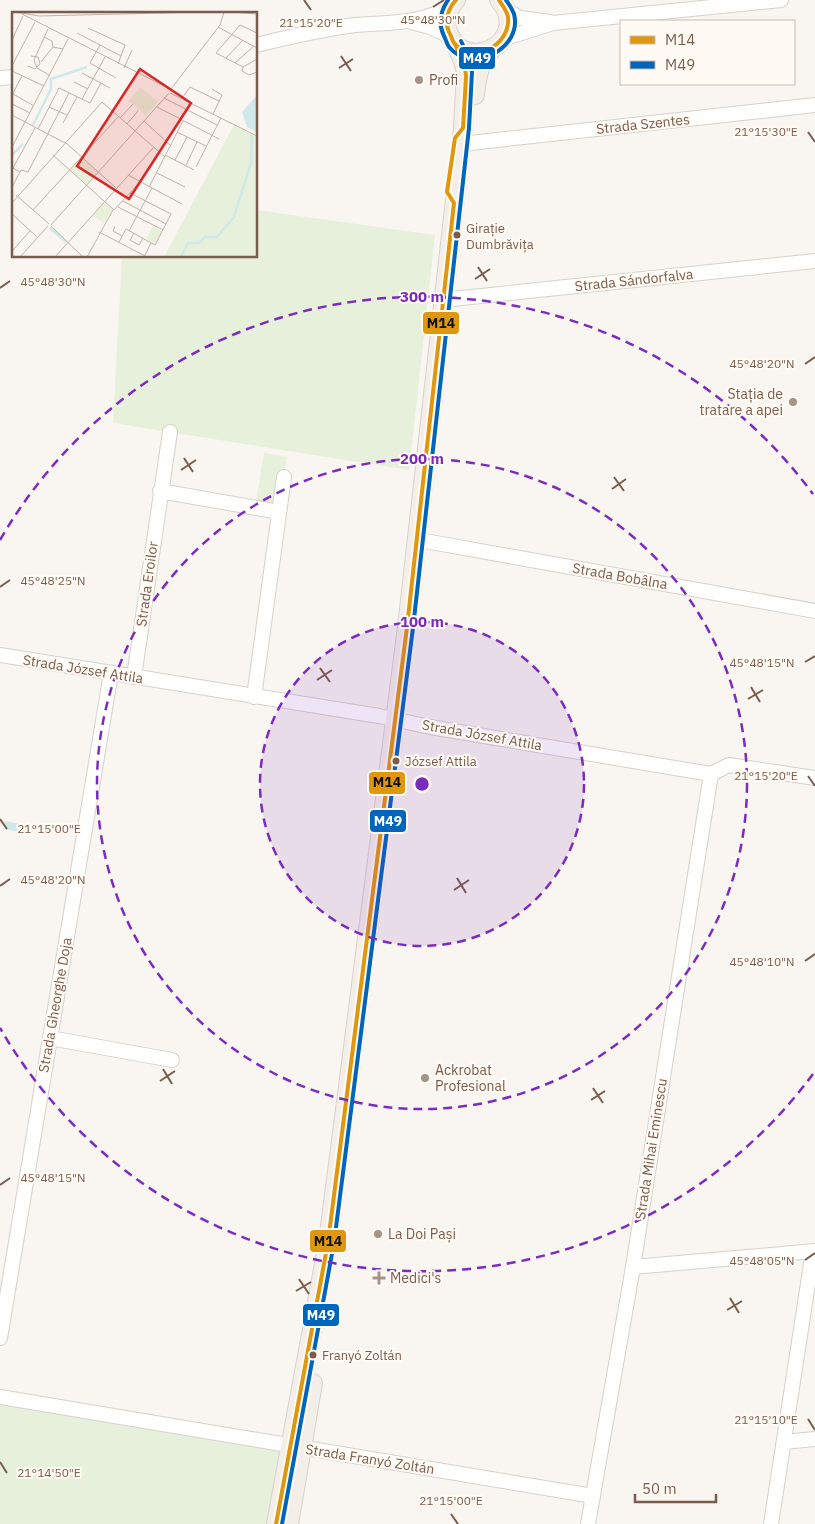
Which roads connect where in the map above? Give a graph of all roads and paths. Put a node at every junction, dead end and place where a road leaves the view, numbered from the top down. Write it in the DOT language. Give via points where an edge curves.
graph roads {
  1 [pos="781,0"];
  2 [pos="454,2"];
  3 [pos="503,5"];
  4 [pos="676,6"];
  5 [pos="405,21"];
  6 [pos="553,23"];
  7 [pos="452,40"];
  8 [pos="258,45"];
  9 [pos="498,45"];
  10 [pos="815,106"];
  11 [pos="470,143"];
  12 [pos="815,260"];
  13 [pos="452,299"];
  14 [pos="170,432"];
  15 [pos="284,477"];
  16 [pos="160,491"];
  17 [pos="279,512"];
  18 [pos="425,542"];
  19 [pos="815,611"];
  20 [pos="0,655"];
  21 [pos="111,673"];
  22 [pos="134,677"];
  23 [pos="254,697"];
  24 [pos="399,721"];
  25 [pos="711,774"];
  26 [pos="815,778"];
  27 [pos="50,1038"];
  28 [pos="172,1060"];
  29 [pos="814,1251"];
  30 [pos="632,1267"];
  31 [pos="0,1338"];
  32 [pos="0,1397"];
  33 [pos="815,1439"];
  34 [pos="784,1442"];
  35 [pos="296,1446"];
  36 [pos="592,1496"];
  37 [pos="276,1524"];
  38 [pos="289,1524"];
  39 [pos="588,1524"];
  40 [pos="771,1524"];
  1 -- 4 [label="street"];
  2 -- 5 [label="street" via="435,14"];
  2 -- 7 [label="main road" via="447,14 446,26"];
  3 -- 6 [label="street" via="520,18"];
  3 -- 9 [label="main road" via="508,25"];
  4 -- 6 [label="street"];
  5 -- 7 [label="street" via="430,26"];
  5 -- 8 [label="street" via="354,26"];
  6 -- 9 [label="street"];
  7 -- 9 [label="main road" via="472,53 482,53"];
  7 -- 24 [label="main road" via="466,72 463,128"];
  9 -- 11 [label="main road" via="486,56 478,72"];
  10 -- 11 [label="street, Strada Szentes"];
  11 -- 13 [label="main road"];
  12 -- 13 [label="street, Strada Sándorfalva"];
  13 -- 18 [label="main road"];
  14 -- 16 [label="street, Strada Eroilor"];
  15 -- 17 [label="street"];
  16 -- 17 [label="street"];
  16 -- 22 [label="street, Strada Eroilor"];
  17 -- 23 [label="street"];
  18 -- 19 [label="street, Strada Bobâlna"];
  18 -- 24 [label="main road"];
  20 -- 21 [label="street, Strada József Attila"];
  21 -- 22 [label="street, Strada József Attila"];
  21 -- 27 [label="street, Strada Gheorghe Doja"];
  22 -- 23 [label="street, Strada József Attila"];
  23 -- 24 [label="street, Strada József Attila"];
  24 -- 25 [label="street, Strada József Attila"];
  24 -- 35 [label="main road" via="338,1243"];
  25 -- 26 [label="street, Strada József Attila" via="728,765"];
  25 -- 30 [label="street, Strada Mihai Eminescu"];
  27 -- 28 [label="street"];
  27 -- 31 [label="street, Strada Gheorghe Doja"];
  29 -- 30 [label="street"];
  29 -- 34 [label="street"];
  30 -- 36 [label="street, Strada Mihai Eminescu"];
  32 -- 35 [label="street, Strada Franyó Zoltán"];
  33 -- 34 [label="street"];
  34 -- 40 [label="street"];
  35 -- 36 [label="street, Strada Franyó Zoltán"];
  35 -- 37 [label="main road"];
  35 -- 38 [label="main road"];
  36 -- 39 [label="street, Strada Mihai Eminescu"];
}
